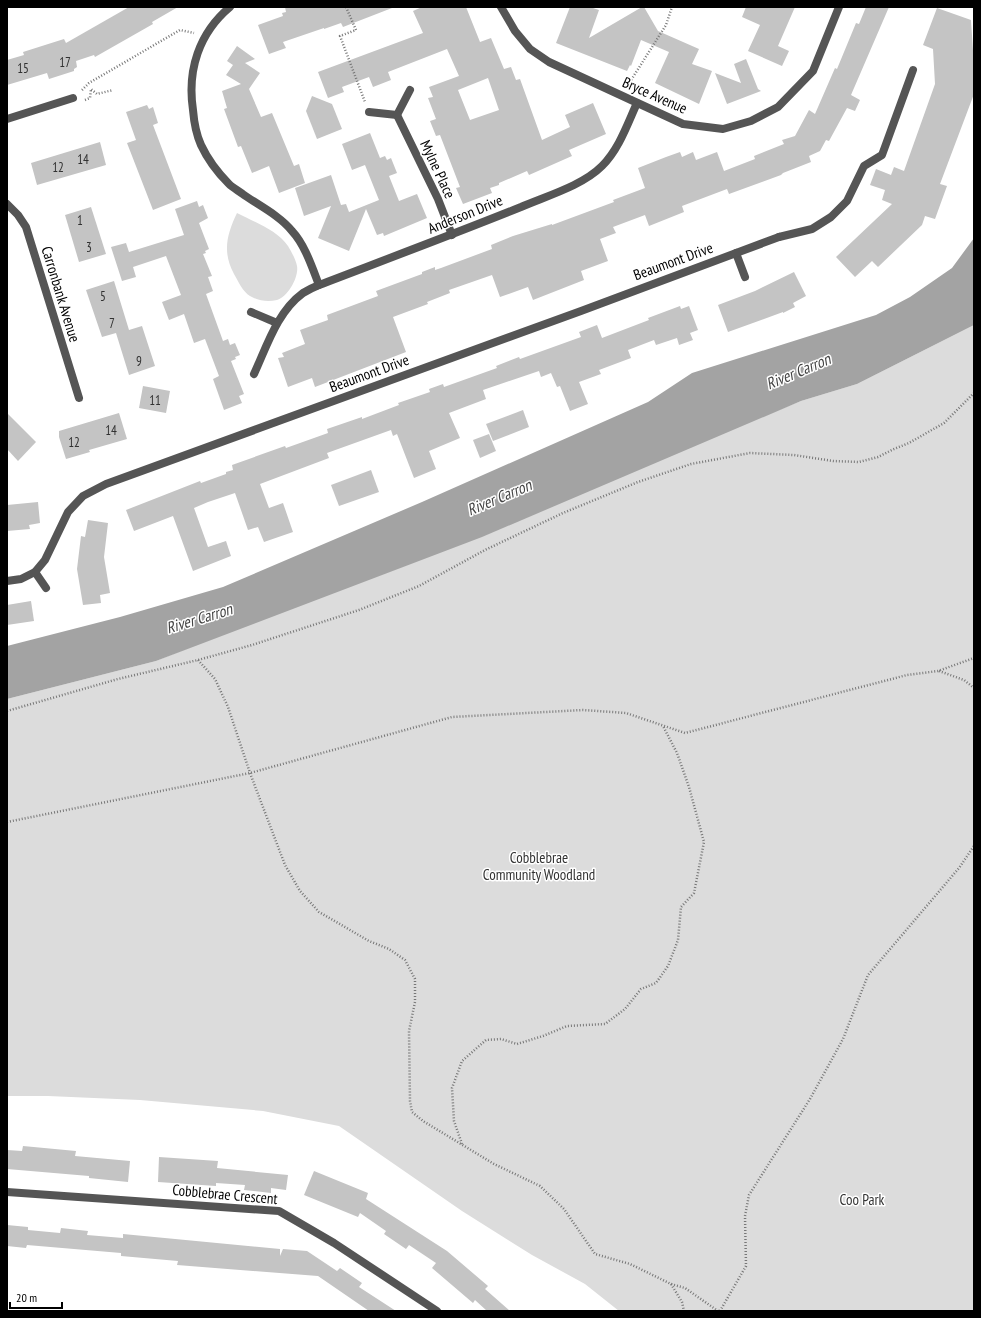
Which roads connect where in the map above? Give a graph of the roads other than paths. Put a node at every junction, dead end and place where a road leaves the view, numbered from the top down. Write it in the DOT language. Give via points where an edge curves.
graph roads {
  1 [pos="230,7"];
  2 [pos="501,7"];
  3 [pos="839,7"];
  4 [pos="914,70"];
  5 [pos="410,90"];
  6 [pos="73,98"];
  7 [pos="637,103"];
  8 [pos="369,112"];
  9 [pos="397,115"];
  10 [pos="7,119"];
  11 [pos="7,205"];
  12 [pos="452,235"];
  13 [pos="736,253"];
  14 [pos="745,277"];
  15 [pos="319,285"];
  16 [pos="251,312"];
  17 [pos="277,323"];
  18 [pos="254,374"];
  19 [pos="79,398"];
  20 [pos="35,572"];
  21 [pos="7,581"];
  22 [pos="46,588"];
  23 [pos="7,1192"];
  24 [pos="437,1311"];
  1 -- 15 [label="street" via="216,20 198,51 193,70 191,100 194,123 201,144 214,167 231,186 276,216 292,231"];
  2 -- 7 [label="street, Bryce Avenue" via="515,31 530,49 549,62"];
  3 -- 7 [label="street, Bryce Avenue" via="813,71 778,107 751,121 724,129 683,124"];
  4 -- 13 [label="street, Beaumont Drive" via="882,155 864,166 847,201 831,217 812,229 779,236"];
  5 -- 9 [label="street"];
  6 -- 10 [label="street"];
  7 -- 12 [label="street, Anderson Drive" via="616,148 602,167 587,178"];
  8 -- 9 [label="street"];
  9 -- 12 [label="street, Mylne Place" via="438,199"];
  11 -- 19 [label="street, Carronbank Avenue" via="26,227"];
  12 -- 15 [label="street, Anderson Drive"];
  13 -- 14 [label="street"];
  13 -- 20 [label="street, Beaumont Drive" via="106,484 83,496 68,512 45,560"];
  15 -- 17 [label="street, Anderson Drive" via="303,293 284,311"];
  16 -- 17 [label="street"];
  17 -- 18 [label="street, Anderson Drive"];
  20 -- 21 [label="street" via="21,579"];
  20 -- 22 [label="street"];
  23 -- 24 [label="street, Cobblebrae Crescent" via="279,1211 334,1243"];
}
